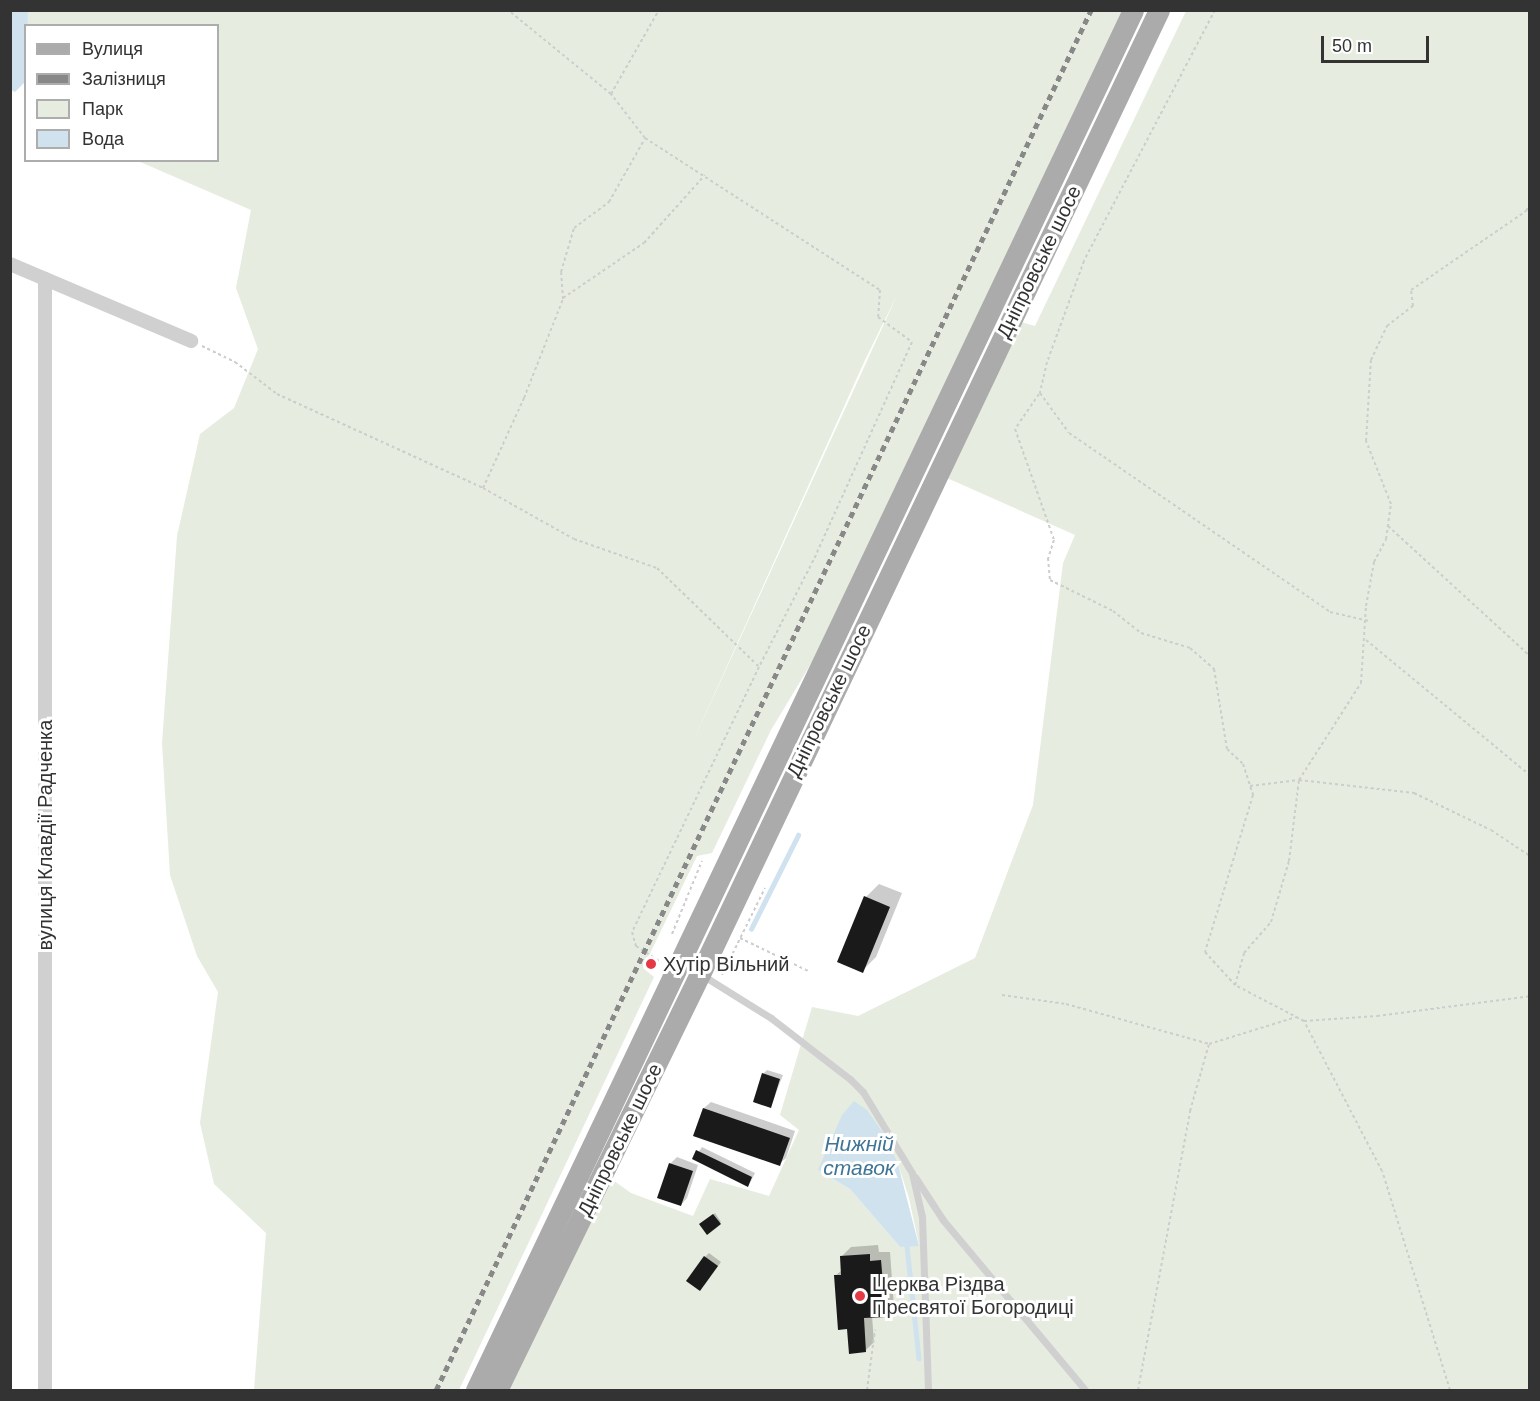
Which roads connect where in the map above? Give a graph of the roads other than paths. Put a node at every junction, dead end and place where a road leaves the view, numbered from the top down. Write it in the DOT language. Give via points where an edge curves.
graph roads {
  1 [pos="1134,10"];
  2 [pos="1159,10"];
  3 [pos="10,264"];
  4 [pos="45,279"];
  5 [pos="191,341"];
  6 [pos="709,978"];
  7 [pos="912,1173"];
  8 [pos="45,1390"];
  9 [pos="476,1390"];
  10 [pos="497,1390"];
  11 [pos="928,1390"];
  12 [pos="1085,1390"];
  1 -- 9 [label="main road, Дніпровське шосе" via="666,964"];
  2 -- 6 [label="main road, Дніпровське шосе"];
  3 -- 4 [label="street"];
  4 -- 5 [label="street"];
  4 -- 8 [label="street, вулиця Клавдії Радченка"];
  6 -- 7 [label="lane" via="771,1018 856,1086"];
  6 -- 10 [label="main road, Дніпровське шосе"];
  7 -- 11 [label="lane" via="922,1217"];
  7 -- 12 [label="lane" via="943,1220"];
}
